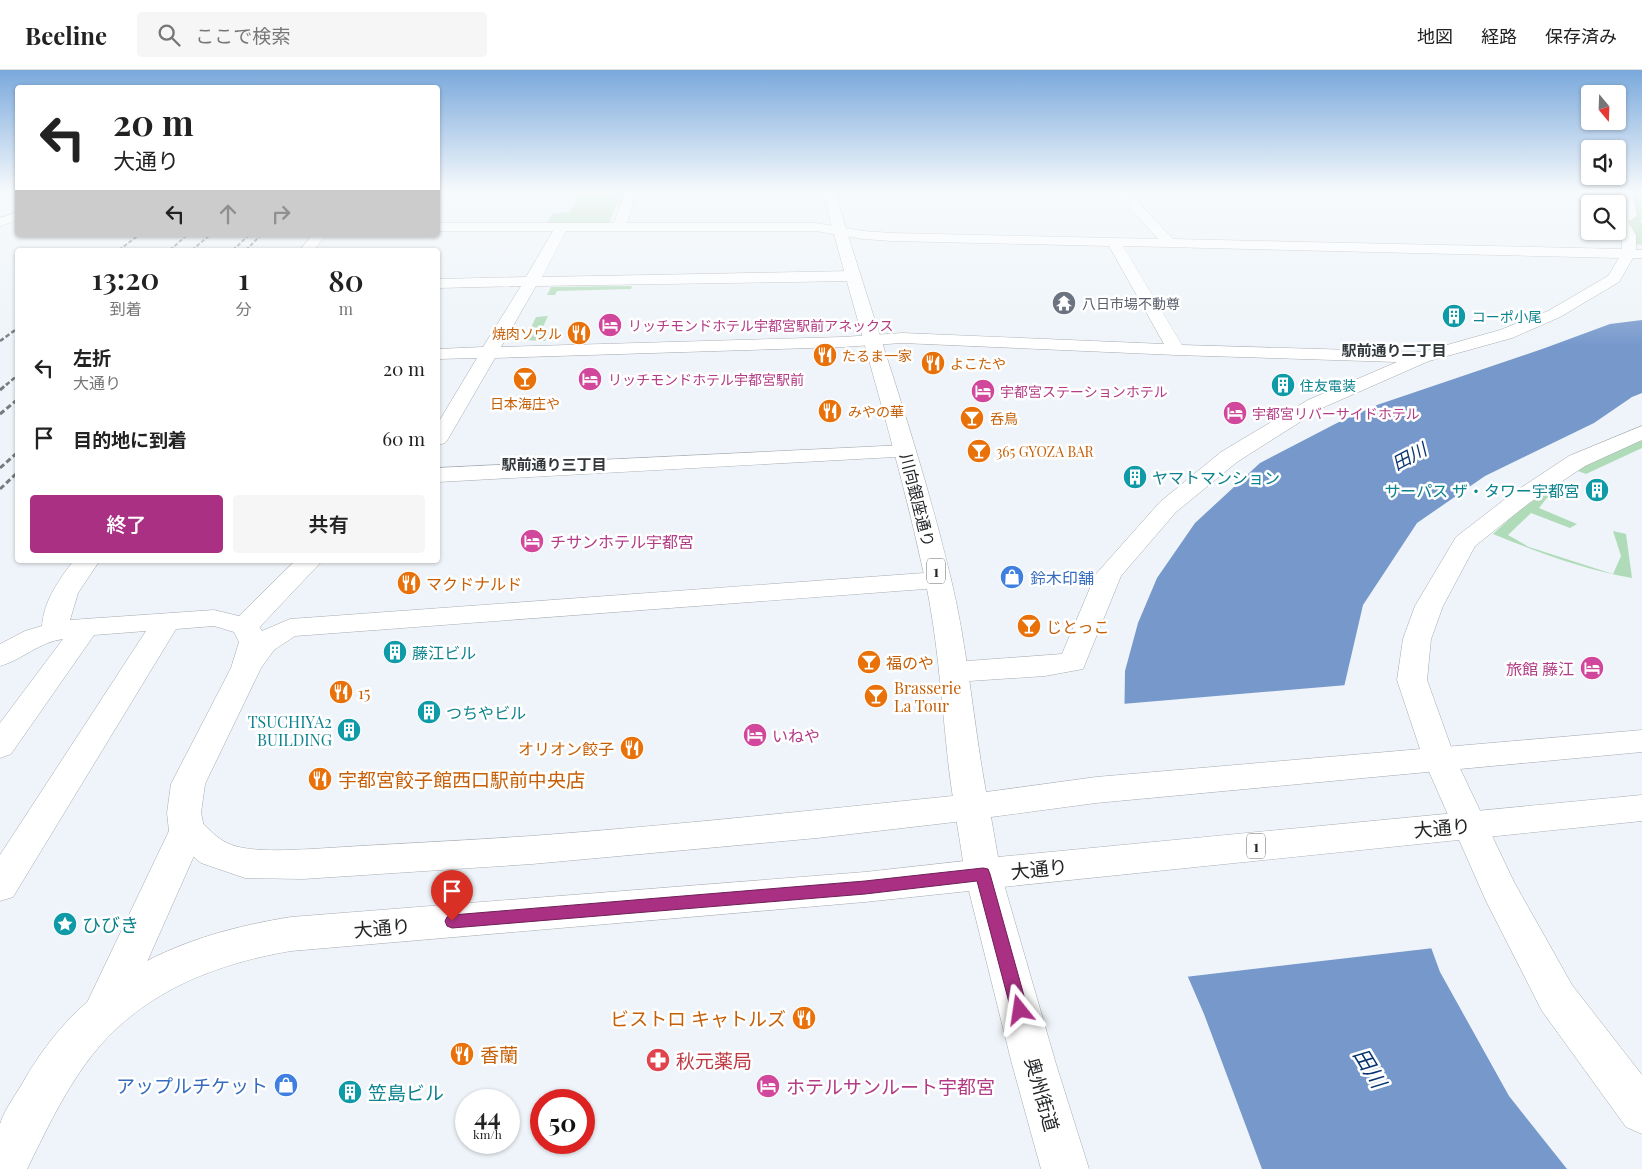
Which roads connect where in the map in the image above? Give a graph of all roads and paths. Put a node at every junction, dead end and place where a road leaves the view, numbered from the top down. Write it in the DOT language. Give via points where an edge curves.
graph roads {
  1 [pos="553,243"];
  2 [pos="843,243"];
  3 [pos="1114,243"];
  4 [pos="1182,243"];
  5 [pos="1636,253"];
  6 [pos="852,276"];
  7 [pos="531,282"];
  8 [pos="440,283"];
  9 [pos="873,341"];
  10 [pos="1176,350"];
  11 [pos="490,351"];
  12 [pos="440,354"];
  13 [pos="1423,357"];
  14 [pos="1642,432"];
  15 [pos="440,436"];
  16 [pos="905,451"];
  17 [pos="440,475"];
  18 [pos="85,563"];
  19 [pos="307,563"];
  20 [pos="938,580"];
  21 [pos="167,621"];
  22 [pos="245,626"];
  23 [pos="86,627"];
  24 [pos="56,632"];
  25 [pos="0,657"];
  26 [pos="246,668"];
  27 [pos="954,672"];
  28 [pos="1642,741"];
  29 [pos="0,746"];
  30 [pos="1431,759"];
  31 [pos="972,807"];
  32 [pos="1642,808"];
  33 [pos="1461,826"];
  34 [pos="187,831"];
  35 [pos="983,874"];
  36 [pos="0,886"];
  37 [pos="104,1011"];
  38 [pos="1642,1111"];
  39 [pos="1,1169"];
  40 [pos="1065,1169"];
  1 -- 7 [label="street"];
  2 -- 6 [label="street, 川向銀座通り / 1"];
  3 -- 10 [label="street"];
  4 -- 5 [label="street"];
  5 -- 13 [label="street" via="1614,279 1554,314 1484,342"];
  6 -- 7 [label="street"];
  6 -- 9 [label="street, 川向銀座通り / 1"];
  7 -- 8 [label="street"];
  7 -- 11 [label="street"];
  9 -- 10 [label="street" via="902,338"];
  9 -- 11 [label="street"];
  9 -- 16 [label="street, 川向銀座通り / 1"];
  10 -- 13 [label="street"];
  11 -- 12 [label="street"];
  11 -- 15 [label="street"];
  13 -- 27 [label="street" via="1315,404 1229,458 1168,507 1109,574 1073,662"];
  14 -- 30 [label="street" via="1577,461 1521,498 1465,542 1429,606 1417,639 1412,680"];
  16 -- 17 [label="street"];
  16 -- 20 [label="street, 川向銀座通り / 1"];
  18 -- 24 [label="street" via="64,591 56,613"];
  19 -- 22 [label="street"];
  20 -- 26 [label="street" via="290,628 261,644"];
  20 -- 27 [label="street, 川向銀座通り / 1"];
  21 -- 22 [label="street" via="214,618"];
  21 -- 23 [label="street"];
  21 -- 36 [label="street"];
  22 -- 26 [label="street" via="253,642"];
  23 -- 24 [label="street"];
  23 -- 29 [label="street"];
  24 -- 25 [label="street" via="35,637"];
  26 -- 34 [label="street" via="188,784 184,813"];
  27 -- 31 [label="street, 川向銀座通り / 1"];
  28 -- 30 [label="street"];
  30 -- 31 [label="street" via="1064,793"];
  30 -- 33 [label="street"];
  31 -- 34 [label="street" via="826,824 532,850 303,864 245,863 214,853"];
  31 -- 35 [label="street, 川向銀座通り / 1"];
  32 -- 33 [label="street, 大通り / 1"];
  33 -- 35 [label="street, 大通り / 1"];
  33 -- 38 [label="street" via="1557,998"];
  34 -- 37 [label="street"];
  35 -- 37 [label="street, 大通り" via="855,888 261,938 224,947 179,964"];
  35 -- 40 [label="street, 奥州街道"];
  37 -- 39 [label="street, 大通り" via="77,1039 56,1070"];
}
